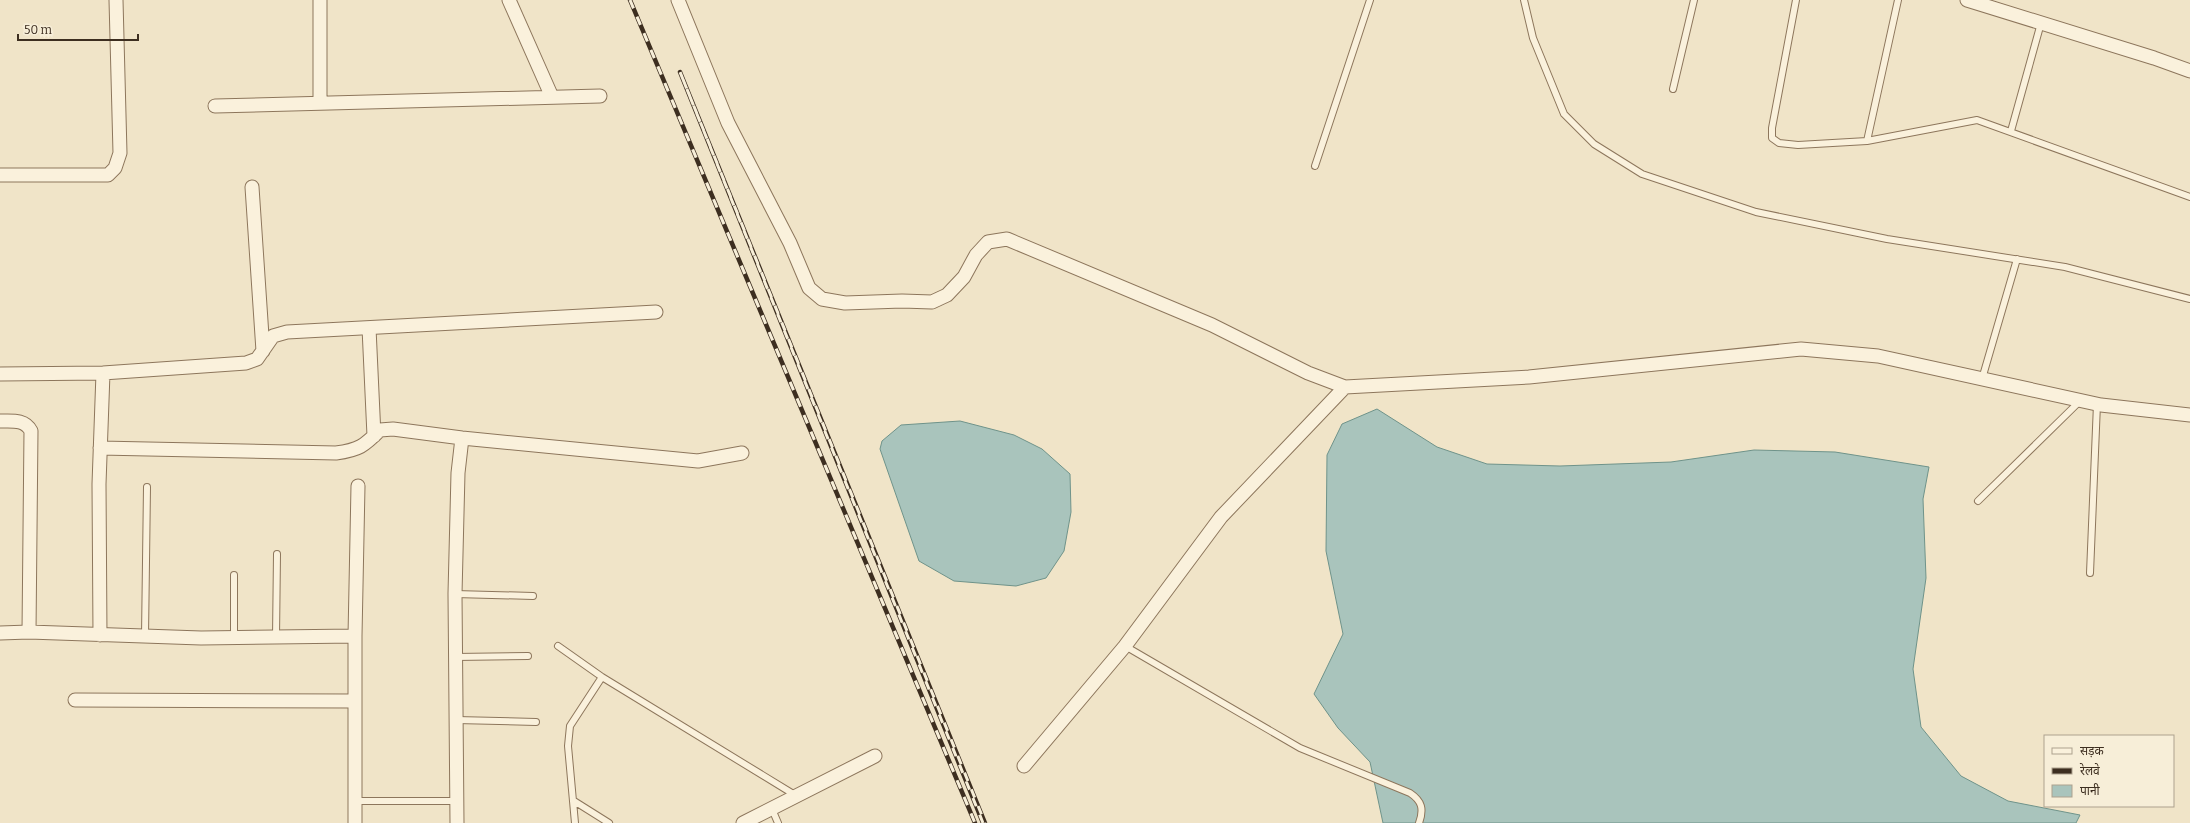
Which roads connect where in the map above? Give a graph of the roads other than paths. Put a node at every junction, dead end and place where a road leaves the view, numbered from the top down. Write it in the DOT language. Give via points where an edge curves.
graph roads {
  1 [pos="116,0"];
  2 [pos="320,0"];
  3 [pos="509,0"];
  4 [pos="678,0"];
  5 [pos="1370,0"];
  6 [pos="1524,0"];
  7 [pos="1694,0"];
  8 [pos="1796,0"];
  9 [pos="1898,0"];
  10 [pos="1967,0"];
  11 [pos="2041,23"];
  12 [pos="2190,71"];
  13 [pos="1673,89"];
  14 [pos="600,96"];
  15 [pos="552,97"];
  16 [pos="320,103"];
  17 [pos="216,106"];
  18 [pos="2011,131"];
  19 [pos="1867,141"];
  20 [pos="1315,166"];
  21 [pos="0,176"];
  22 [pos="252,186"];
  23 [pos="2190,197"];
  24 [pos="2017,259"];
  25 [pos="2190,298"];
  26 [pos="656,312"];
  27 [pos="369,328"];
  28 [pos="263,351"];
  29 [pos="103,373"];
  30 [pos="0,374"];
  31 [pos="1982,379"];
  32 [pos="1345,387"];
  33 [pos="2080,401"];
  34 [pos="2097,404"];
  35 [pos="2190,415"];
  36 [pos="0,421"];
  37 [pos="374,436"];
  38 [pos="462,438"];
  39 [pos="100,448"];
  40 [pos="742,453"];
  41 [pos="358,486"];
  42 [pos="147,488"];
  43 [pos="1978,501"];
  44 [pos="277,554"];
  45 [pos="2090,573"];
  46 [pos="234,575"];
  47 [pos="455,594"];
  48 [pos="533,596"];
  49 [pos="29,632"];
  50 [pos="0,633"];
  51 [pos="100,635"];
  52 [pos="145,636"];
  53 [pos="355,636"];
  54 [pos="276,637"];
  55 [pos="234,638"];
  56 [pos="558,646"];
  57 [pos="1125,646"];
  58 [pos="528,656"];
  59 [pos="455,657"];
  60 [pos="602,677"];
  61 [pos="75,700"];
  62 [pos="356,701"];
  63 [pos="456,720"];
  64 [pos="536,722"];
  65 [pos="875,756"];
  66 [pos="1024,766"];
  67 [pos="796,796"];
  68 [pos="355,801"];
  69 [pos="456,801"];
  70 [pos="574,801"];
  71 [pos="772,808"];
  72 [pos="355,823"];
  73 [pos="456,823"];
  74 [pos="575,823"];
  75 [pos="609,823"];
  76 [pos="744,823"];
  77 [pos="778,823"];
  78 [pos="1419,823"];
  1 -- 21 [label="street" via="120,153 115,168 108,175"];
  2 -- 16 [label="street"];
  3 -- 15 [label="street"];
  4 -- 32 [label="street" via="728,123 790,243 809,288 822,299 845,303 932,302 947,295 964,277 976,255 988,242 1007,239 1212,325 1308,373"];
  5 -- 20 [label="lane"];
  6 -- 24 [label="lane" via="1533,38 1564,114 1594,144 1642,174 1756,212 1887,239"];
  7 -- 13 [label="lane"];
  8 -- 19 [label="lane" via="1772,138 1779,143 1798,145"];
  9 -- 19 [label="lane"];
  10 -- 11 [label="street"];
  11 -- 12 [label="street"];
  11 -- 18 [label="lane"];
  14 -- 15 [label="street"];
  15 -- 16 [label="street"];
  16 -- 17 [label="street"];
  18 -- 19 [label="lane" via="1977,120"];
  18 -- 23 [label="lane"];
  22 -- 28 [label="street"];
  24 -- 25 [label="lane" via="2065,266"];
  24 -- 31 [label="lane"];
  26 -- 27 [label="street"];
  27 -- 28 [label="street" via="280,333 273,336"];
  27 -- 37 [label="street"];
  28 -- 29 [label="street" via="257,359 246,363"];
  29 -- 30 [label="street"];
  29 -- 39 [label="street"];
  31 -- 32 [label="street" via="1878,356 1801,350 1529,377"];
  31 -- 33 [label="street"];
  32 -- 57 [label="street" via="1221,517"];
  33 -- 34 [label="street"];
  33 -- 43 [label="lane"];
  34 -- 35 [label="street"];
  34 -- 45 [label="lane"];
  36 -- 49 [label="street" via="18,421 25,424 31,432"];
  37 -- 38 [label="street" via="380,430 393,429"];
  37 -- 39 [label="street" via="366,445 352,451 336,453"];
  38 -- 40 [label="street" via="698,461"];
  38 -- 47 [label="street" via="458,474"];
  39 -- 51 [label="street"];
  41 -- 53 [label="street"];
  42 -- 52 [label="lane"];
  44 -- 54 [label="lane"];
  46 -- 55 [label="lane"];
  47 -- 48 [label="lane"];
  47 -- 59 [label="street"];
  49 -- 50 [label="street"];
  49 -- 51 [label="street"];
  51 -- 52 [label="street"];
  52 -- 55 [label="street"];
  53 -- 54 [label="street"];
  53 -- 62 [label="street"];
  54 -- 55 [label="street"];
  56 -- 60 [label="lane"];
  57 -- 66 [label="street"];
  57 -- 78 [label="lane" via="1300,748 1410,792 1422,805"];
  58 -- 59 [label="lane"];
  59 -- 63 [label="street"];
  60 -- 67 [label="lane"];
  60 -- 70 [label="lane" via="570,726 568,746"];
  61 -- 62 [label="street"];
  62 -- 68 [label="street"];
  63 -- 64 [label="lane"];
  63 -- 69 [label="street"];
  65 -- 67 [label="street"];
  67 -- 71 [label="street"];
  68 -- 69 [label="lane"];
  68 -- 72 [label="street"];
  69 -- 73 [label="street"];
  70 -- 74 [label="lane"];
  70 -- 75 [label="lane"];
  71 -- 76 [label="street"];
  71 -- 77 [label="lane"];
}
